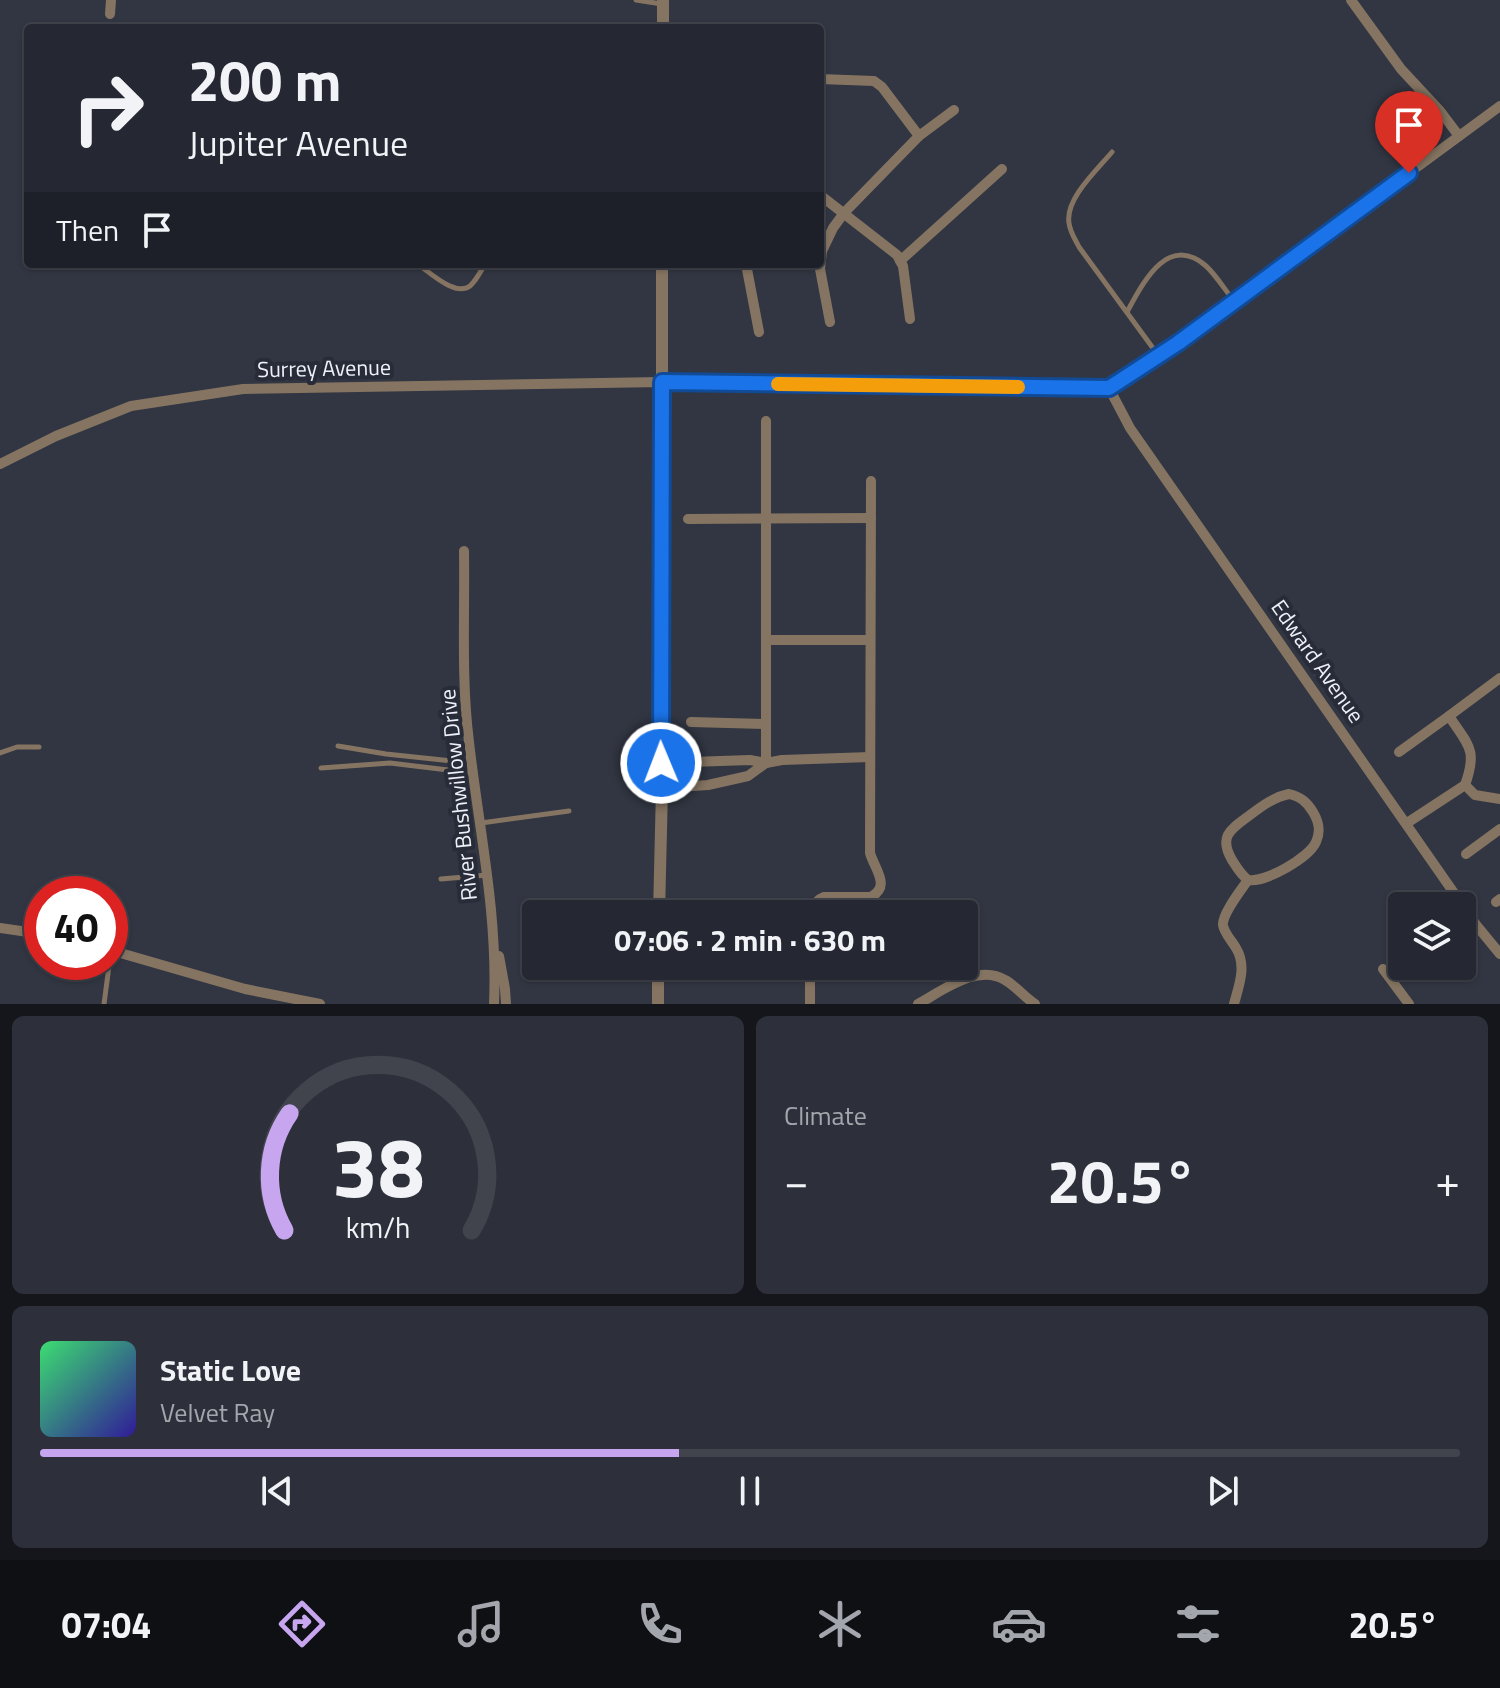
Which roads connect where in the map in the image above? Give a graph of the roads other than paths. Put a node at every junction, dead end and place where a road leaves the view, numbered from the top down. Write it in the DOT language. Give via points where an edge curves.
graph roads {
  1 [pos="111,0"];
  2 [pos="636,0"];
  3 [pos="1351,0"];
  4 [pos="663,2"];
  5 [pos="110,14"];
  6 [pos="663,24"];
  7 [pos="824,79"];
  8 [pos="1500,106"];
  9 [pos="954,110"];
  10 [pos="919,136"];
  11 [pos="1459,136"];
  12 [pos="1112,152"];
  13 [pos="1002,169"];
  14 [pos="824,198"];
  15 [pos="844,213"];
  16 [pos="824,247"];
  17 [pos="900,261"];
  18 [pos="423,268"];
  19 [pos="482,268"];
  20 [pos="662,268"];
  21 [pos="747,268"];
  22 [pos="820,268"];
  23 [pos="1234,302"];
  24 [pos="1127,312"];
  25 [pos="910,319"];
  26 [pos="830,322"];
  27 [pos="759,332"];
  28 [pos="1159,356"];
  29 [pos="662,382"];
  30 [pos="1109,388"];
  31 [pos="766,421"];
  32 [pos="0,464"];
  33 [pos="871,481"];
  34 [pos="766,518"];
  35 [pos="871,518"];
  36 [pos="688,519"];
  37 [pos="464,551"];
  38 [pos="766,640"];
  39 [pos="870,640"];
  40 [pos="1500,678"];
  41 [pos="1449,716"];
  42 [pos="691,722"];
  43 [pos="766,724"];
  44 [pos="338,746"];
  45 [pos="39,747"];
  46 [pos="1399,752"];
  47 [pos="0,753"];
  48 [pos="870,757"];
  49 [pos="661,763"];
  50 [pos="766,763"];
  51 [pos="321,768"];
  52 [pos="473,768"];
  53 [pos="1465,785"];
  54 [pos="662,788"];
  55 [pos="1500,799"];
  56 [pos="569,811"];
  57 [pos="481,823"];
  58 [pos="1407,823"];
  59 [pos="1500,829"];
  60 [pos="1466,854"];
  61 [pos="488,874"];
  62 [pos="441,879"];
  63 [pos="1248,880"];
  64 [pos="659,900"];
  65 [pos="818,900"];
  66 [pos="0,928"];
  67 [pos="24,931"];
  68 [pos="1500,954"];
  69 [pos="128,955"];
  70 [pos="1383,969"];
  71 [pos="107,980"];
  72 [pos="658,980"];
  73 [pos="810,980"];
  74 [pos="104,1004"];
  75 [pos="320,1004"];
  76 [pos="499,1004"];
  77 [pos="658,1004"];
  78 [pos="810,1004"];
  79 [pos="918,1004"];
  80 [pos="1035,1004"];
  81 [pos="1234,1004"];
  82 [pos="1409,1004"];
  1 -- 5 [label="street"];
  2 -- 4 [label="lane"];
  3 -- 11 [label="street"];
  4 -- 6 [label="street"];
  7 -- 10 [label="street" via="874,81"];
  8 -- 11 [label="street"];
  9 -- 10 [label="street"];
  10 -- 15 [label="street"];
  11 -- 23 [label="street"];
  12 -- 24 [label="lane" via="1077,194 1068,220 1079,247"];
  13 -- 17 [label="street"];
  14 -- 15 [label="street"];
  15 -- 16 [label="street"];
  15 -- 17 [label="street"];
  17 -- 25 [label="street"];
  18 -- 19 [label="lane" via="461,289"];
  20 -- 29 [label="street"];
  21 -- 27 [label="street"];
  22 -- 26 [label="street"];
  23 -- 24 [label="lane" via="1207,267 1182,255 1170,257 1148,274"];
  23 -- 28 [label="street"];
  24 -- 28 [label="lane"];
  28 -- 30 [label="street"];
  29 -- 30 [label="street, Surrey Avenue"];
  29 -- 32 [label="street, Surrey Avenue" via="243,389 131,406"];
  29 -- 49 [label="street"];
  30 -- 58 [label="street, Edward Avenue" via="1130,428"];
  31 -- 34 [label="street"];
  33 -- 35 [label="street"];
  34 -- 35 [label="street"];
  34 -- 36 [label="street"];
  34 -- 38 [label="street"];
  35 -- 39 [label="street"];
  37 -- 52 [label="street, River Bushwillow Drive" via="466,707"];
  38 -- 39 [label="street"];
  38 -- 43 [label="street"];
  39 -- 48 [label="street"];
  40 -- 41 [label="street"];
  41 -- 46 [label="street"];
  41 -- 53 [label="street" via="1472,756"];
  42 -- 43 [label="street"];
  43 -- 50 [label="street"];
  44 -- 52 [label="lane"];
  45 -- 47 [label="lane"];
  48 -- 50 [label="street"];
  48 -- 65 [label="street" via="870,853 881,887 871,897"];
  49 -- 50 [label="street"];
  49 -- 54 [label="street"];
  50 -- 54 [label="street" via="748,776"];
  51 -- 52 [label="lane" via="390,763"];
  52 -- 57 [label="street, River Bushwillow Drive"];
  53 -- 55 [label="street" via="1475,795"];
  53 -- 58 [label="street"];
  54 -- 64 [label="street"];
  56 -- 57 [label="lane"];
  57 -- 61 [label="street, River Bushwillow Drive"];
  58 -- 68 [label="street, Edward Avenue"];
  59 -- 60 [label="street"];
  61 -- 62 [label="lane"];
  61 -- 76 [label="street, River Bushwillow Drive" via="505,989"];
  63 -- 63 [label="street" via="1226,847 1233,827 1283,795 1308,803 1319,826 1312,848 1262,879"];
  63 -- 81 [label="street" via="1223,923 1242,958"];
  66 -- 67 [label="street"];
  69 -- 75 [label="street" via="245,989"];
  70 -- 82 [label="street"];
  71 -- 74 [label="lane"];
  72 -- 77 [label="street"];
  73 -- 78 [label="street"];
  79 -- 80 [label="street" via="969,978 990,974 1005,979"];
}
